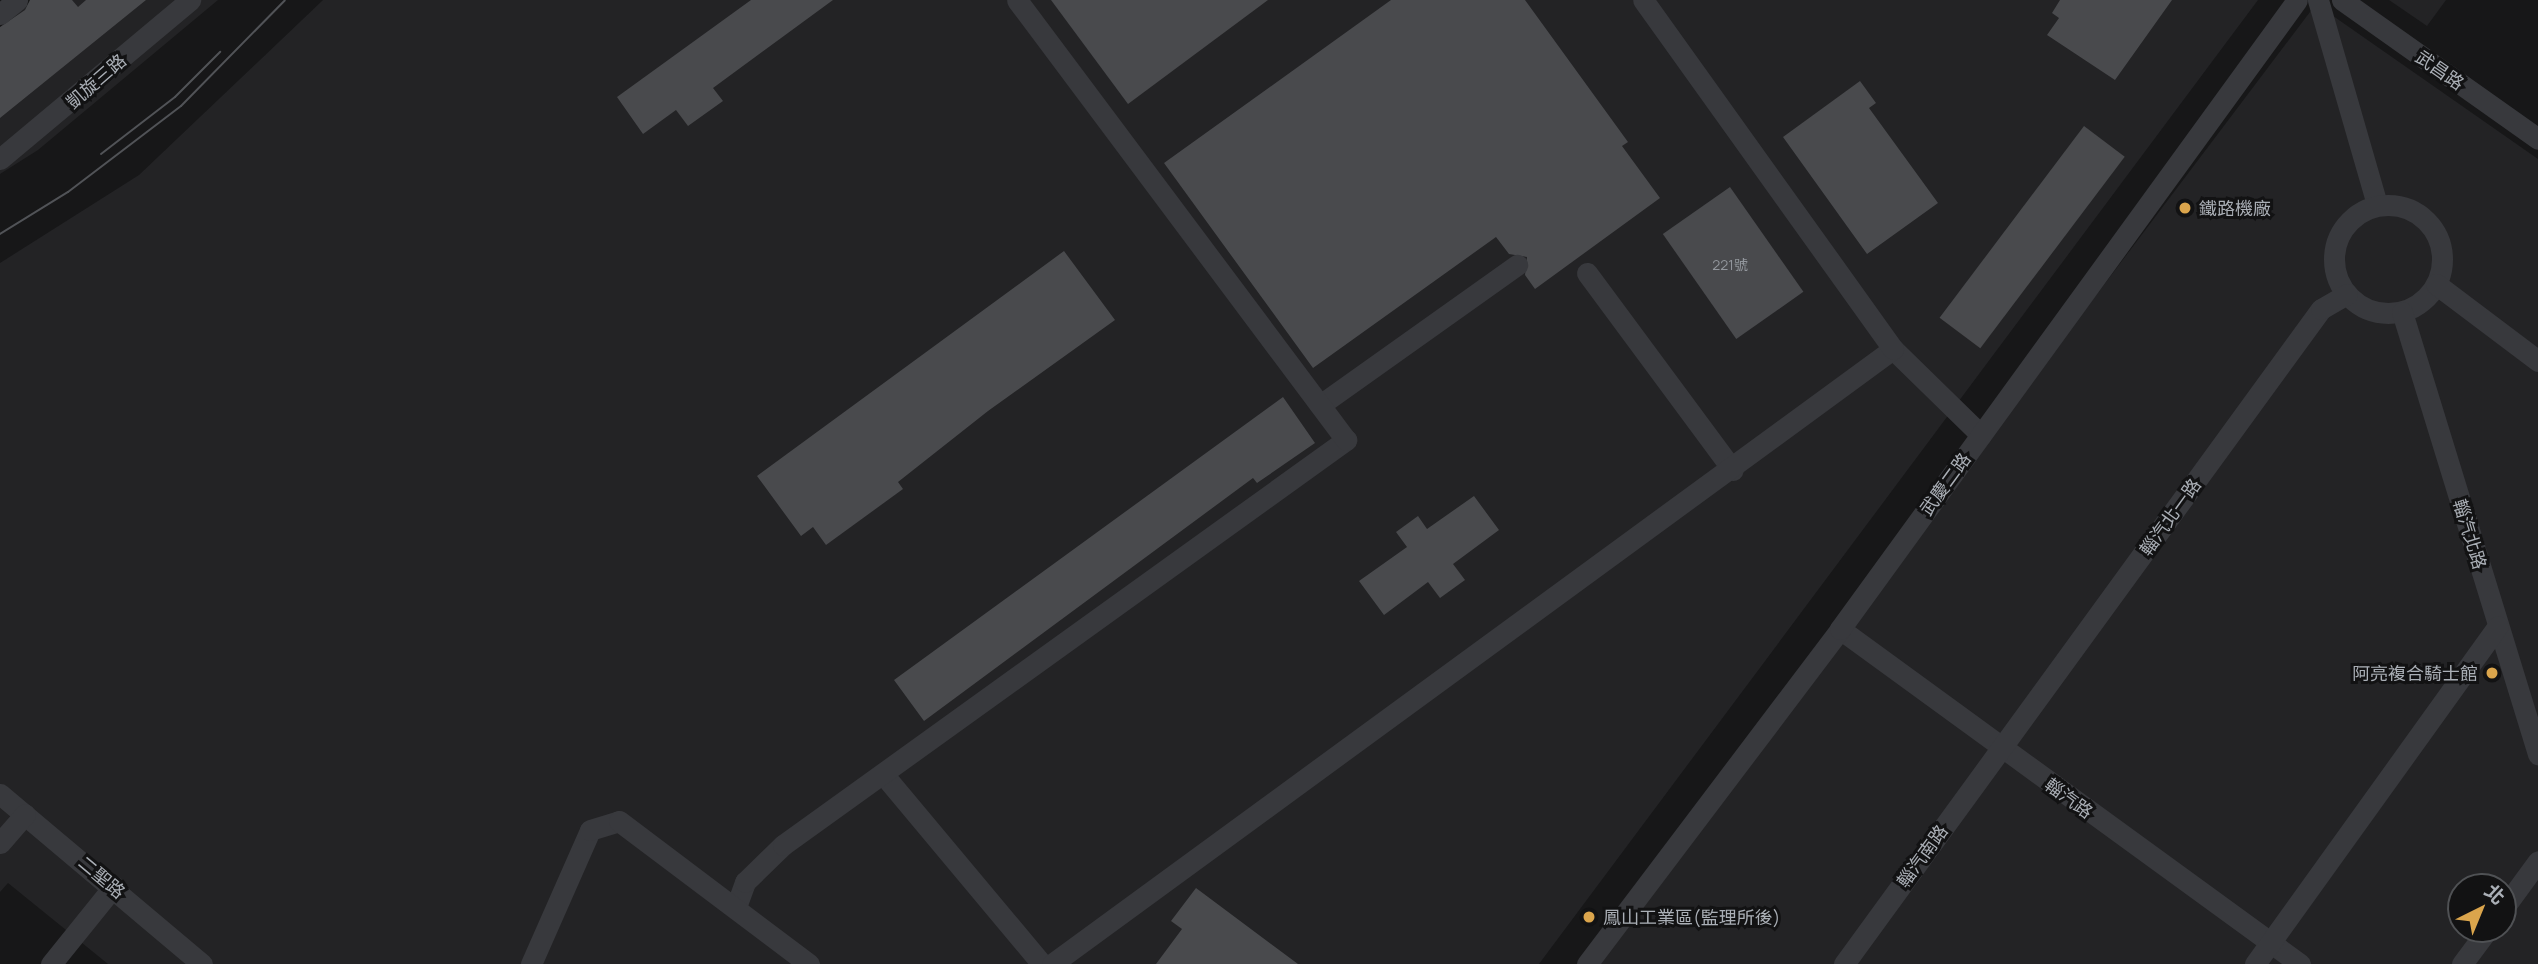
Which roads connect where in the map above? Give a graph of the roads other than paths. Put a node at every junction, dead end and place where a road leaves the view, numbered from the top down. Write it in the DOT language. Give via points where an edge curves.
graph roads {
  1 [pos="18,0"];
  2 [pos="190,0"];
  3 [pos="1017,0"];
  4 [pos="1643,0"];
  5 [pos="2297,0"];
  6 [pos="2318,0"];
  7 [pos="2342,0"];
  8 [pos="0,13"];
  9 [pos="2538,139"];
  10 [pos="0,159"];
  11 [pos="2377,205"];
  12 [pos="1517,265"];
  13 [pos="1587,274"];
  14 [pos="2436,284"];
  15 [pos="2347,294"];
  16 [pos="2402,312"];
  17 [pos="1892,349"];
  18 [pos="2538,361"];
  19 [pos="1320,405"];
  20 [pos="1981,435"];
  21 [pos="1734,470"];
  22 [pos="2498,626"];
  23 [pos="1840,629"];
  24 [pos="2001,748"];
  25 [pos="2538,755"];
  26 [pos="883,774"];
  27 [pos="0,794"];
  28 [pos="25,814"];
  29 [pos="0,843"];
  30 [pos="2538,861"];
  31 [pos="114,886"];
  32 [pos="2517,890"];
  33 [pos="736,907"];
  34 [pos="2270,942"];
  35 [pos="2478,943"];
  36 [pos="51,964"];
  37 [pos="202,964"];
  38 [pos="531,964"];
  39 [pos="809,964"];
  40 [pos="1042,964"];
  41 [pos="1052,964"];
  42 [pos="1587,964"];
  43 [pos="1843,964"];
  44 [pos="2255,964"];
  45 [pos="2300,964"];
  46 [pos="2462,964"];
  1 -- 8 [label="street"];
  2 -- 10 [label="street, 凱旋三路"];
  3 -- 19 [label="street"];
  4 -- 17 [label="street"];
  5 -- 20 [label="street, 武慶二路"];
  6 -- 11 [label="street"];
  7 -- 9 [label="street, 武昌路"];
  11 -- 14 [label="street" via="2401,206 2433,229 2442,252"];
  11 -- 15 [label="street" via="2356,214 2339,235 2336,274"];
  12 -- 19 [label="street"];
  13 -- 21 [label="street"];
  14 -- 16 [label="street"];
  14 -- 18 [label="street"];
  15 -- 16 [label="street" via="2382,313"];
  15 -- 24 [label="street, 輜汽北一路" via="2321,309"];
  16 -- 22 [label="street, 輜汽北路"];
  17 -- 20 [label="street"];
  17 -- 21 [label="street"];
  19 -- 26 [label="street" via="1346,440"];
  20 -- 23 [label="street, 武慶二路"];
  21 -- 41 [label="street"];
  22 -- 25 [label="street, 輜汽北路"];
  22 -- 34 [label="street"];
  23 -- 24 [label="street, 輜汽路"];
  23 -- 42 [label="street, 武慶二路"];
  24 -- 34 [label="street, 輜汽路"];
  24 -- 43 [label="street, 輜汽南路"];
  26 -- 33 [label="street" via="762,861 745,882"];
  26 -- 40 [label="street"];
  27 -- 28 [label="street, 二聖路"];
  28 -- 29 [label="street"];
  28 -- 31 [label="street, 二聖路"];
  30 -- 32 [label="street"];
  31 -- 36 [label="street"];
  31 -- 37 [label="street, 二聖路"];
  33 -- 38 [label="street" via="638,830 619,821 604,823 590,830 582,844"];
  33 -- 39 [label="street"];
  34 -- 44 [label="street"];
  34 -- 45 [label="street, 輜汽路"];
  35 -- 46 [label="street"];
}
